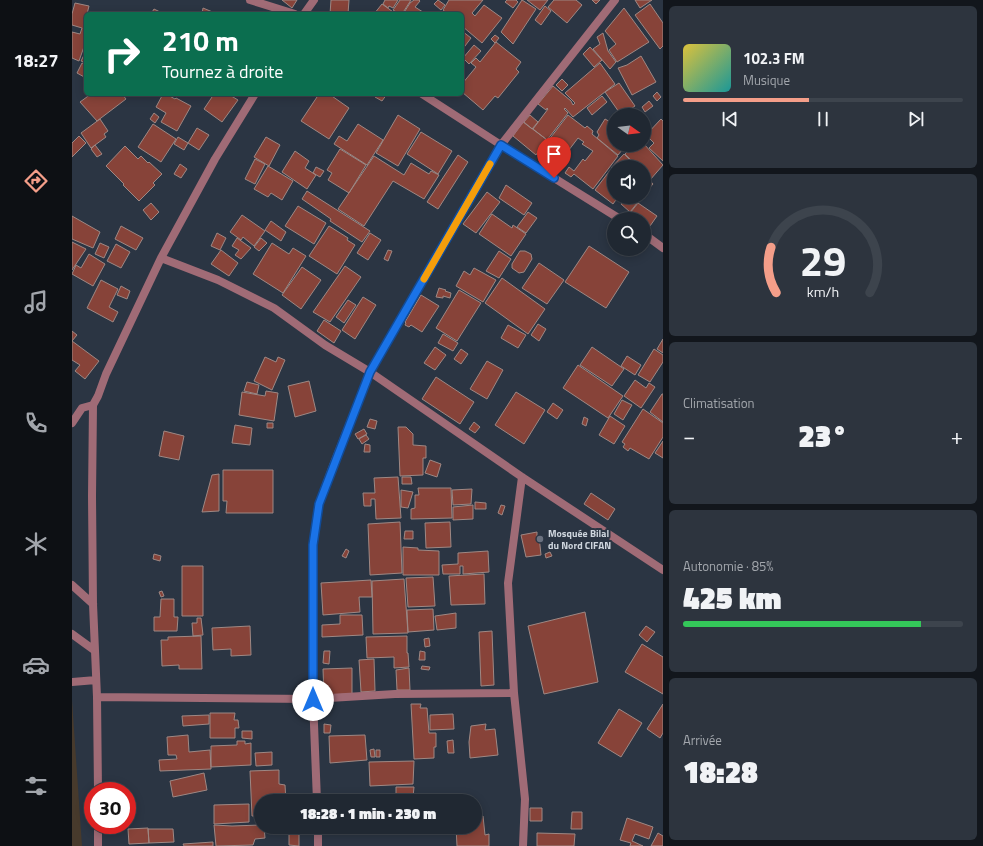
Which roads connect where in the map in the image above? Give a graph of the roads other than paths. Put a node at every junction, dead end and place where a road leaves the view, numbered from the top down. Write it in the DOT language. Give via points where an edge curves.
graph roads {
  1 [pos="250,0"];
  2 [pos="314,0"];
  3 [pos="616,0"];
  4 [pos="289,12"];
  5 [pos="305,12"];
  6 [pos="254,96"];
  7 [pos="425,96"];
  8 [pos="501,145"];
  9 [pos="609,212"];
  10 [pos="651,239"];
  11 [pos="663,248"];
  12 [pos="161,258"];
  13 [pos="370,372"];
  14 [pos="93,405"];
  15 [pos="82,408"];
  16 [pos="72,414"];
  17 [pos="72,423"];
  18 [pos="522,477"];
  19 [pos="663,570"];
  20 [pos="72,585"];
  21 [pos="93,604"];
  22 [pos="72,634"];
  23 [pos="94,650"];
  24 [pos="96,680"];
  25 [pos="72,682"];
  26 [pos="514,693"];
  27 [pos="97,697"];
  28 [pos="313,700"];
  29 [pos="98,782"];
  30 [pos="317,794"];
  31 [pos="98,834"];
  32 [pos="318,834"];
  33 [pos="98,846"];
  34 [pos="318,846"];
  35 [pos="523,846"];
  1 -- 4 [label="street"];
  2 -- 5 [label="street"];
  3 -- 8 [label="street"];
  6 -- 12 [label="street" via="215,159"];
  7 -- 8 [label="street"];
  8 -- 9 [label="street"];
  8 -- 13 [label="street"];
  10 -- 11 [label="street"];
  12 -- 13 [label="street" via="218,280 274,308 325,345"];
  12 -- 14 [label="street"];
  13 -- 18 [label="street"];
  13 -- 28 [label="street" via="319,504 313,545"];
  14 -- 15 [label="street"];
  14 -- 21 [label="street"];
  15 -- 16 [label="street"];
  15 -- 17 [label="street"];
  18 -- 19 [label="street"];
  18 -- 26 [label="street" via="508,583"];
  20 -- 21 [label="street"];
  21 -- 23 [label="street"];
  22 -- 23 [label="street"];
  23 -- 24 [label="street"];
  24 -- 25 [label="street"];
  24 -- 27 [label="street"];
  26 -- 28 [label="street" via="395,694"];
  26 -- 35 [label="street" via="525,799"];
  27 -- 28 [label="street"];
  27 -- 29 [label="street"];
  28 -- 30 [label="street"];
  31 -- 33 [label="street"];
  32 -- 34 [label="street"];
}
